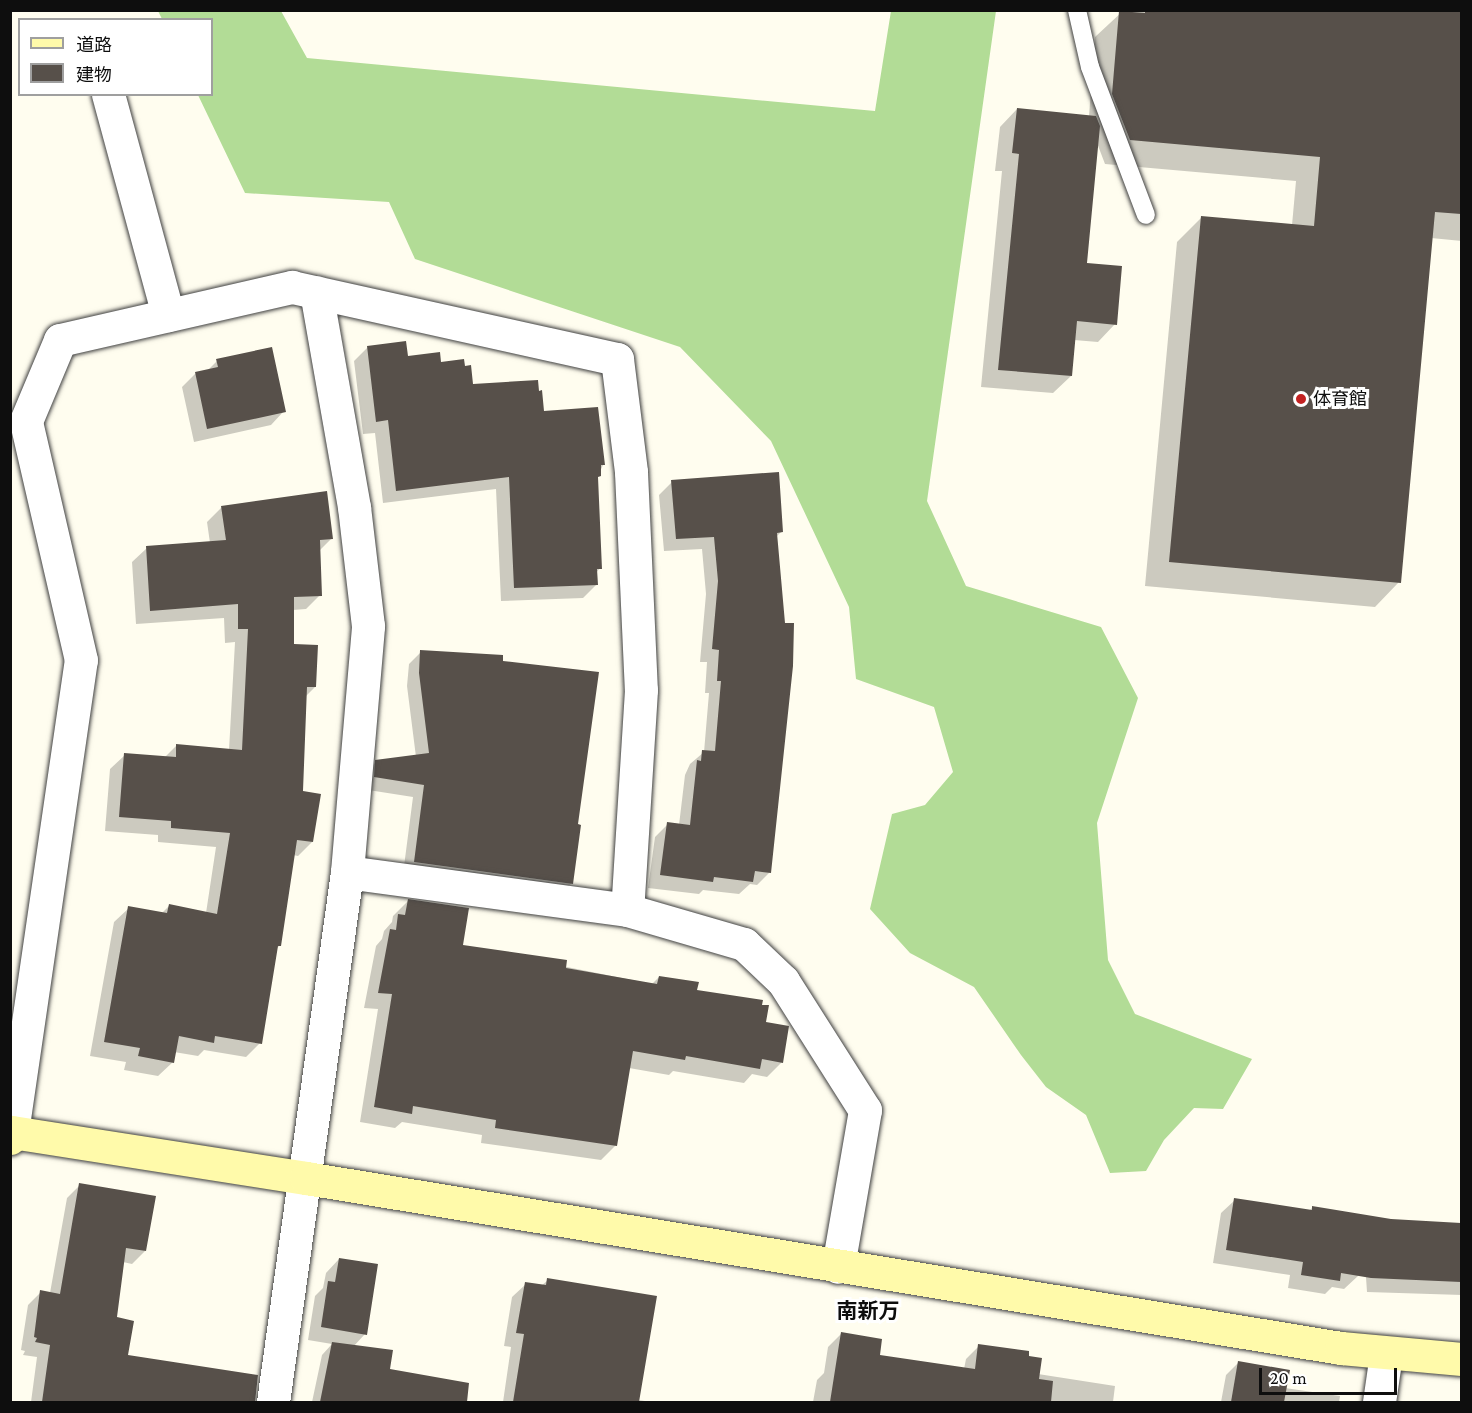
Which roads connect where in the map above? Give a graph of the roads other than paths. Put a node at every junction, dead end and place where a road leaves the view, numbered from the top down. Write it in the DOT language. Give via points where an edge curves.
graph roads {
  1 [pos="1077,10"];
  2 [pos="109,96"];
  3 [pos="1146,215"];
  4 [pos="316,292"];
  5 [pos="168,315"];
  6 [pos="346,872"];
  7 [pos="627,910"];
  8 [pos="11,1135"];
  9 [pos="306,1178"];
  10 [pos="838,1267"];
  11 [pos="1386,1354"];
  12 [pos="1461,1359"];
  13 [pos="273,1402"];
  14 [pos="1379,1402"];
  1 -- 3 [label="lane" via="1090,67"];
  2 -- 5 [label="street"];
  4 -- 5 [label="street" via="292,287"];
  4 -- 6 [label="street" via="354,507 368,626"];
  4 -- 7 [label="street" via="617,359 631,472 641,690"];
  5 -- 8 [label="street" via="60,340 26,421 81,660"];
  6 -- 7 [label="street"];
  6 -- 9 [label="street"];
  7 -- 10 [label="street" via="744,944 783,981 865,1110"];
  8 -- 9 [label="street"];
  9 -- 10 [label="street"];
  9 -- 13 [label="street"];
  10 -- 11 [label="street"];
  11 -- 12 [label="street"];
  11 -- 14 [label="street"];
}
